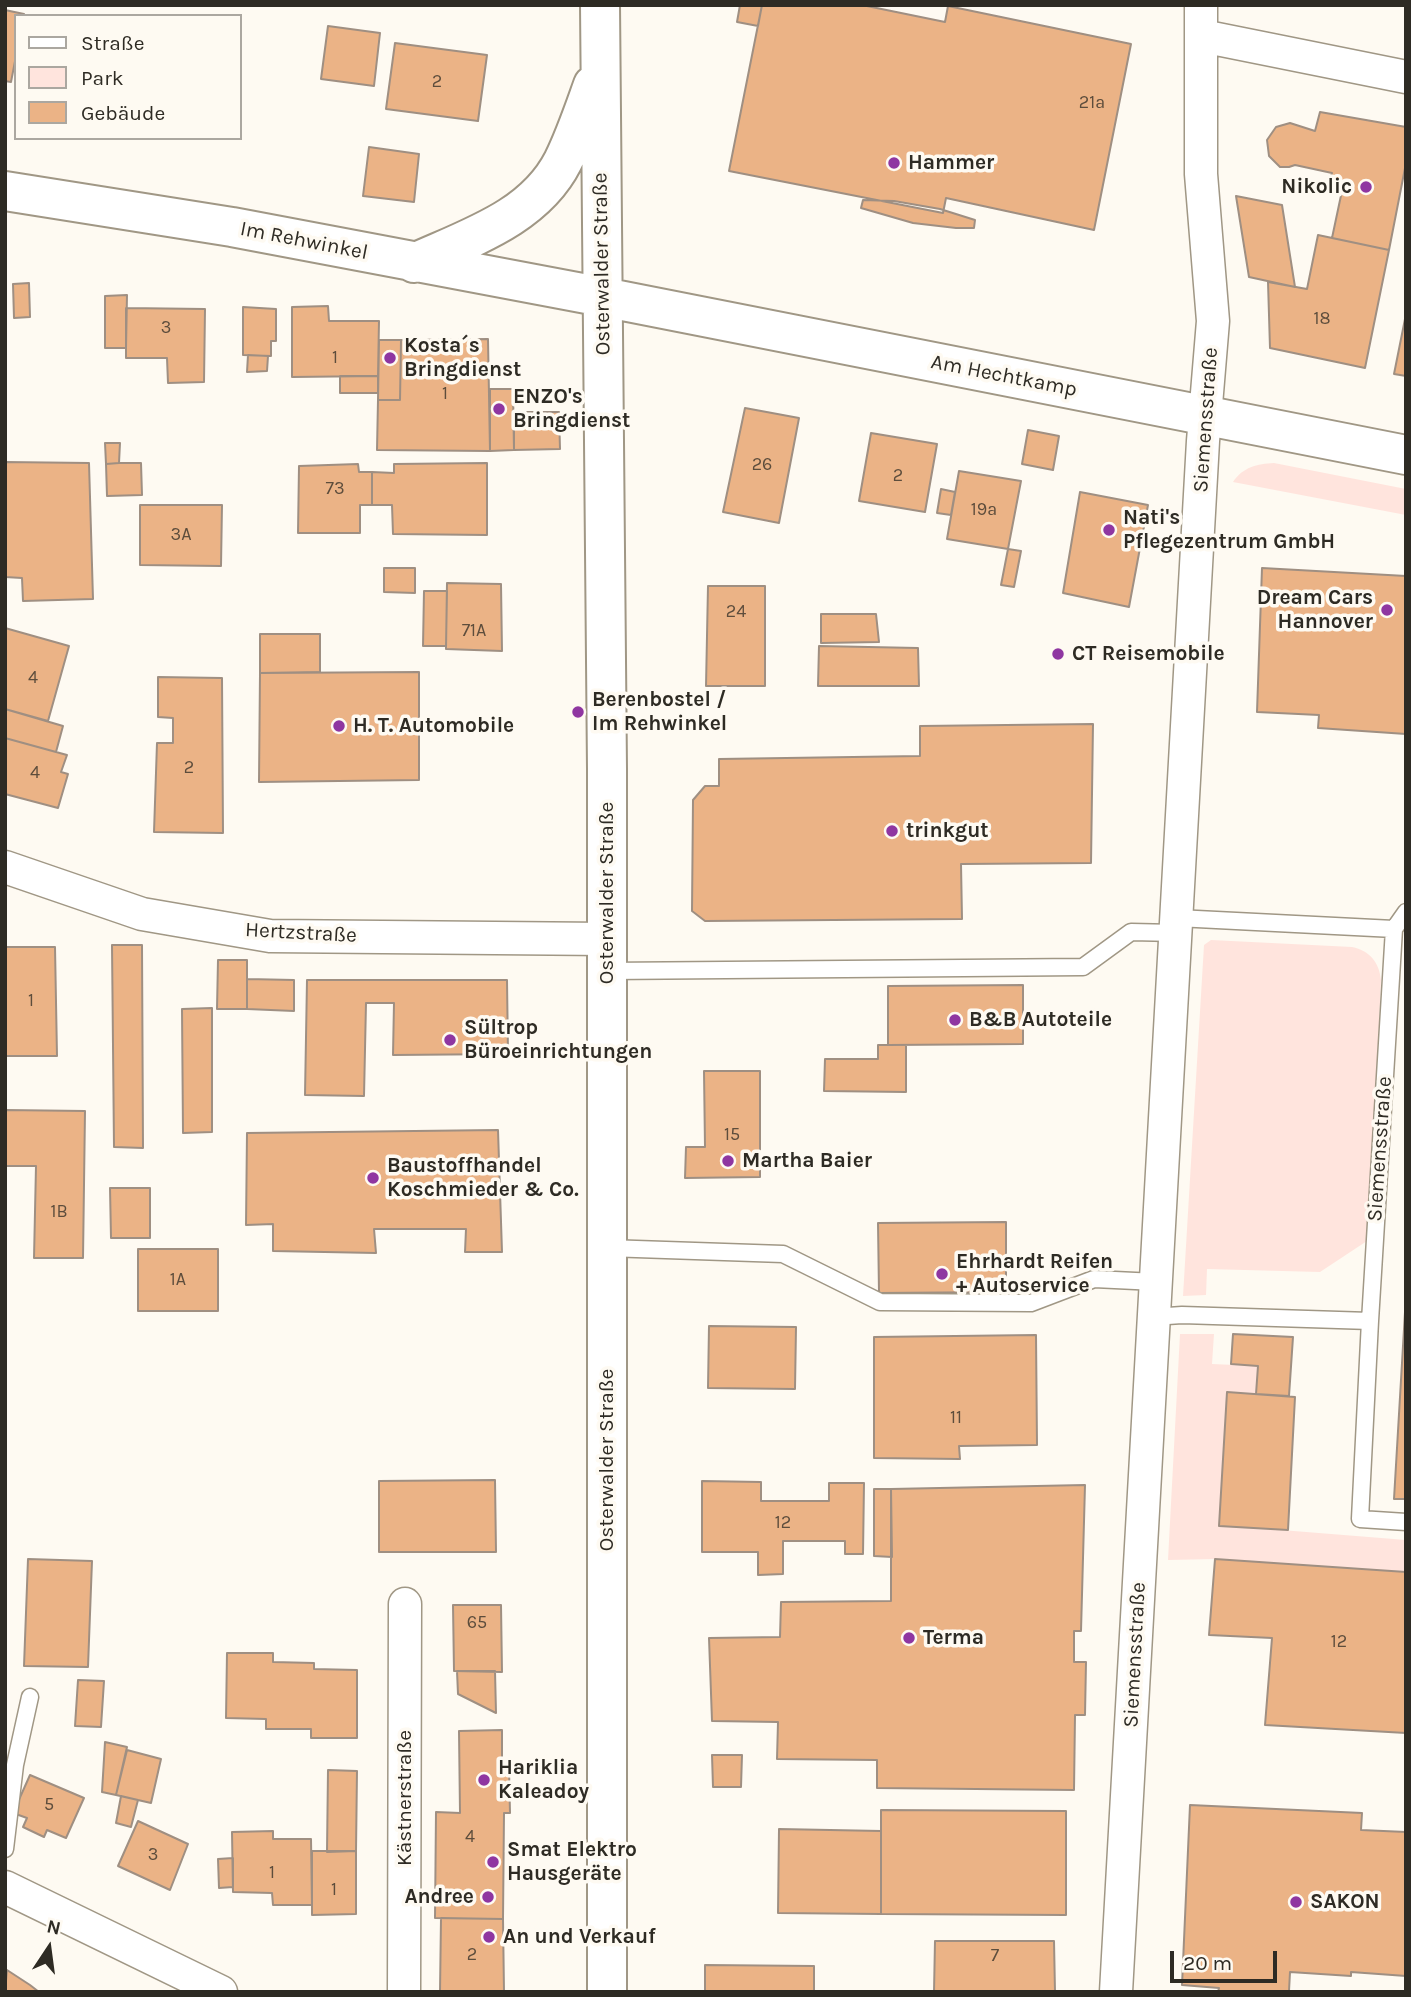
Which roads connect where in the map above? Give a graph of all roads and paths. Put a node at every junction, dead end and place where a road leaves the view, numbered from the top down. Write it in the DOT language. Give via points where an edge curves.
graph roads {
  1 [pos="600,5"];
  2 [pos="1201,5"];
  3 [pos="1202,37"];
  4 [pos="600,67"];
  5 [pos="1406,77"];
  6 [pos="5,191"];
  7 [pos="414,262"];
  8 [pos="603,297"];
  9 [pos="1206,417"];
  10 [pos="1406,455"];
  11 [pos="5,867"];
  12 [pos="1406,912"];
  13 [pos="1176,926"];
  14 [pos="1394,929"];
  15 [pos="607,955"];
  16 [pos="607,1248"];
  17 [pos="1156,1282"];
  18 [pos="1168,1316"];
  19 [pos="1370,1321"];
  20 [pos="1406,1522"];
  21 [pos="405,1604"];
  22 [pos="30,1697"];
  23 [pos="5,1849"];
  24 [pos="5,1887"];
  25 [pos="220,1992"];
  26 [pos="404,1992"];
  27 [pos="607,1992"];
  28 [pos="1116,1992"];
  1 -- 4 [label="street, Osterwalder Straße"];
  2 -- 3 [label="street, Siemensstraße"];
  3 -- 5 [label="street"];
  3 -- 9 [label="street, Siemensstraße" via="1201,174 1213,321"];
  4 -- 7 [label="street" via="562,162 544,189 497,225"];
  4 -- 8 [label="street, Osterwalder Straße"];
  6 -- 7 [label="street, Im Rehwinkel"];
  7 -- 8 [label="street, Im Rehwinkel"];
  8 -- 9 [label="street, Am Hechtkamp"];
  8 -- 15 [label="street, Osterwalder Straße"];
  9 -- 10 [label="street, Am Hechtkamp"];
  9 -- 13 [label="street, Siemensstraße"];
  11 -- 15 [label="street, Hertzstraße" via="142,915 270,936"];
  12 -- 14 [label="lane"];
  13 -- 14 [label="lane"];
  13 -- 15 [label="lane" via="1130,932 1083,967"];
  13 -- 17 [label="street, Siemensstraße"];
  14 -- 19 [label="lane, Siemensstraße"];
  15 -- 16 [label="street, Osterwalder Straße"];
  16 -- 17 [label="lane" via="783,1254 880,1302 1031,1303 1094,1279"];
  16 -- 27 [label="street, Osterwalder Straße"];
  17 -- 18 [label="street, Siemensstraße"];
  18 -- 19 [label="lane"];
  18 -- 28 [label="street, Siemensstraße"];
  19 -- 20 [label="lane, Siemensstraße" via="1360,1519"];
  21 -- 26 [label="street, Kästnerstraße"];
  22 -- 23 [label="lane" via="15,1765"];
  24 -- 25 [label="street"];
}
